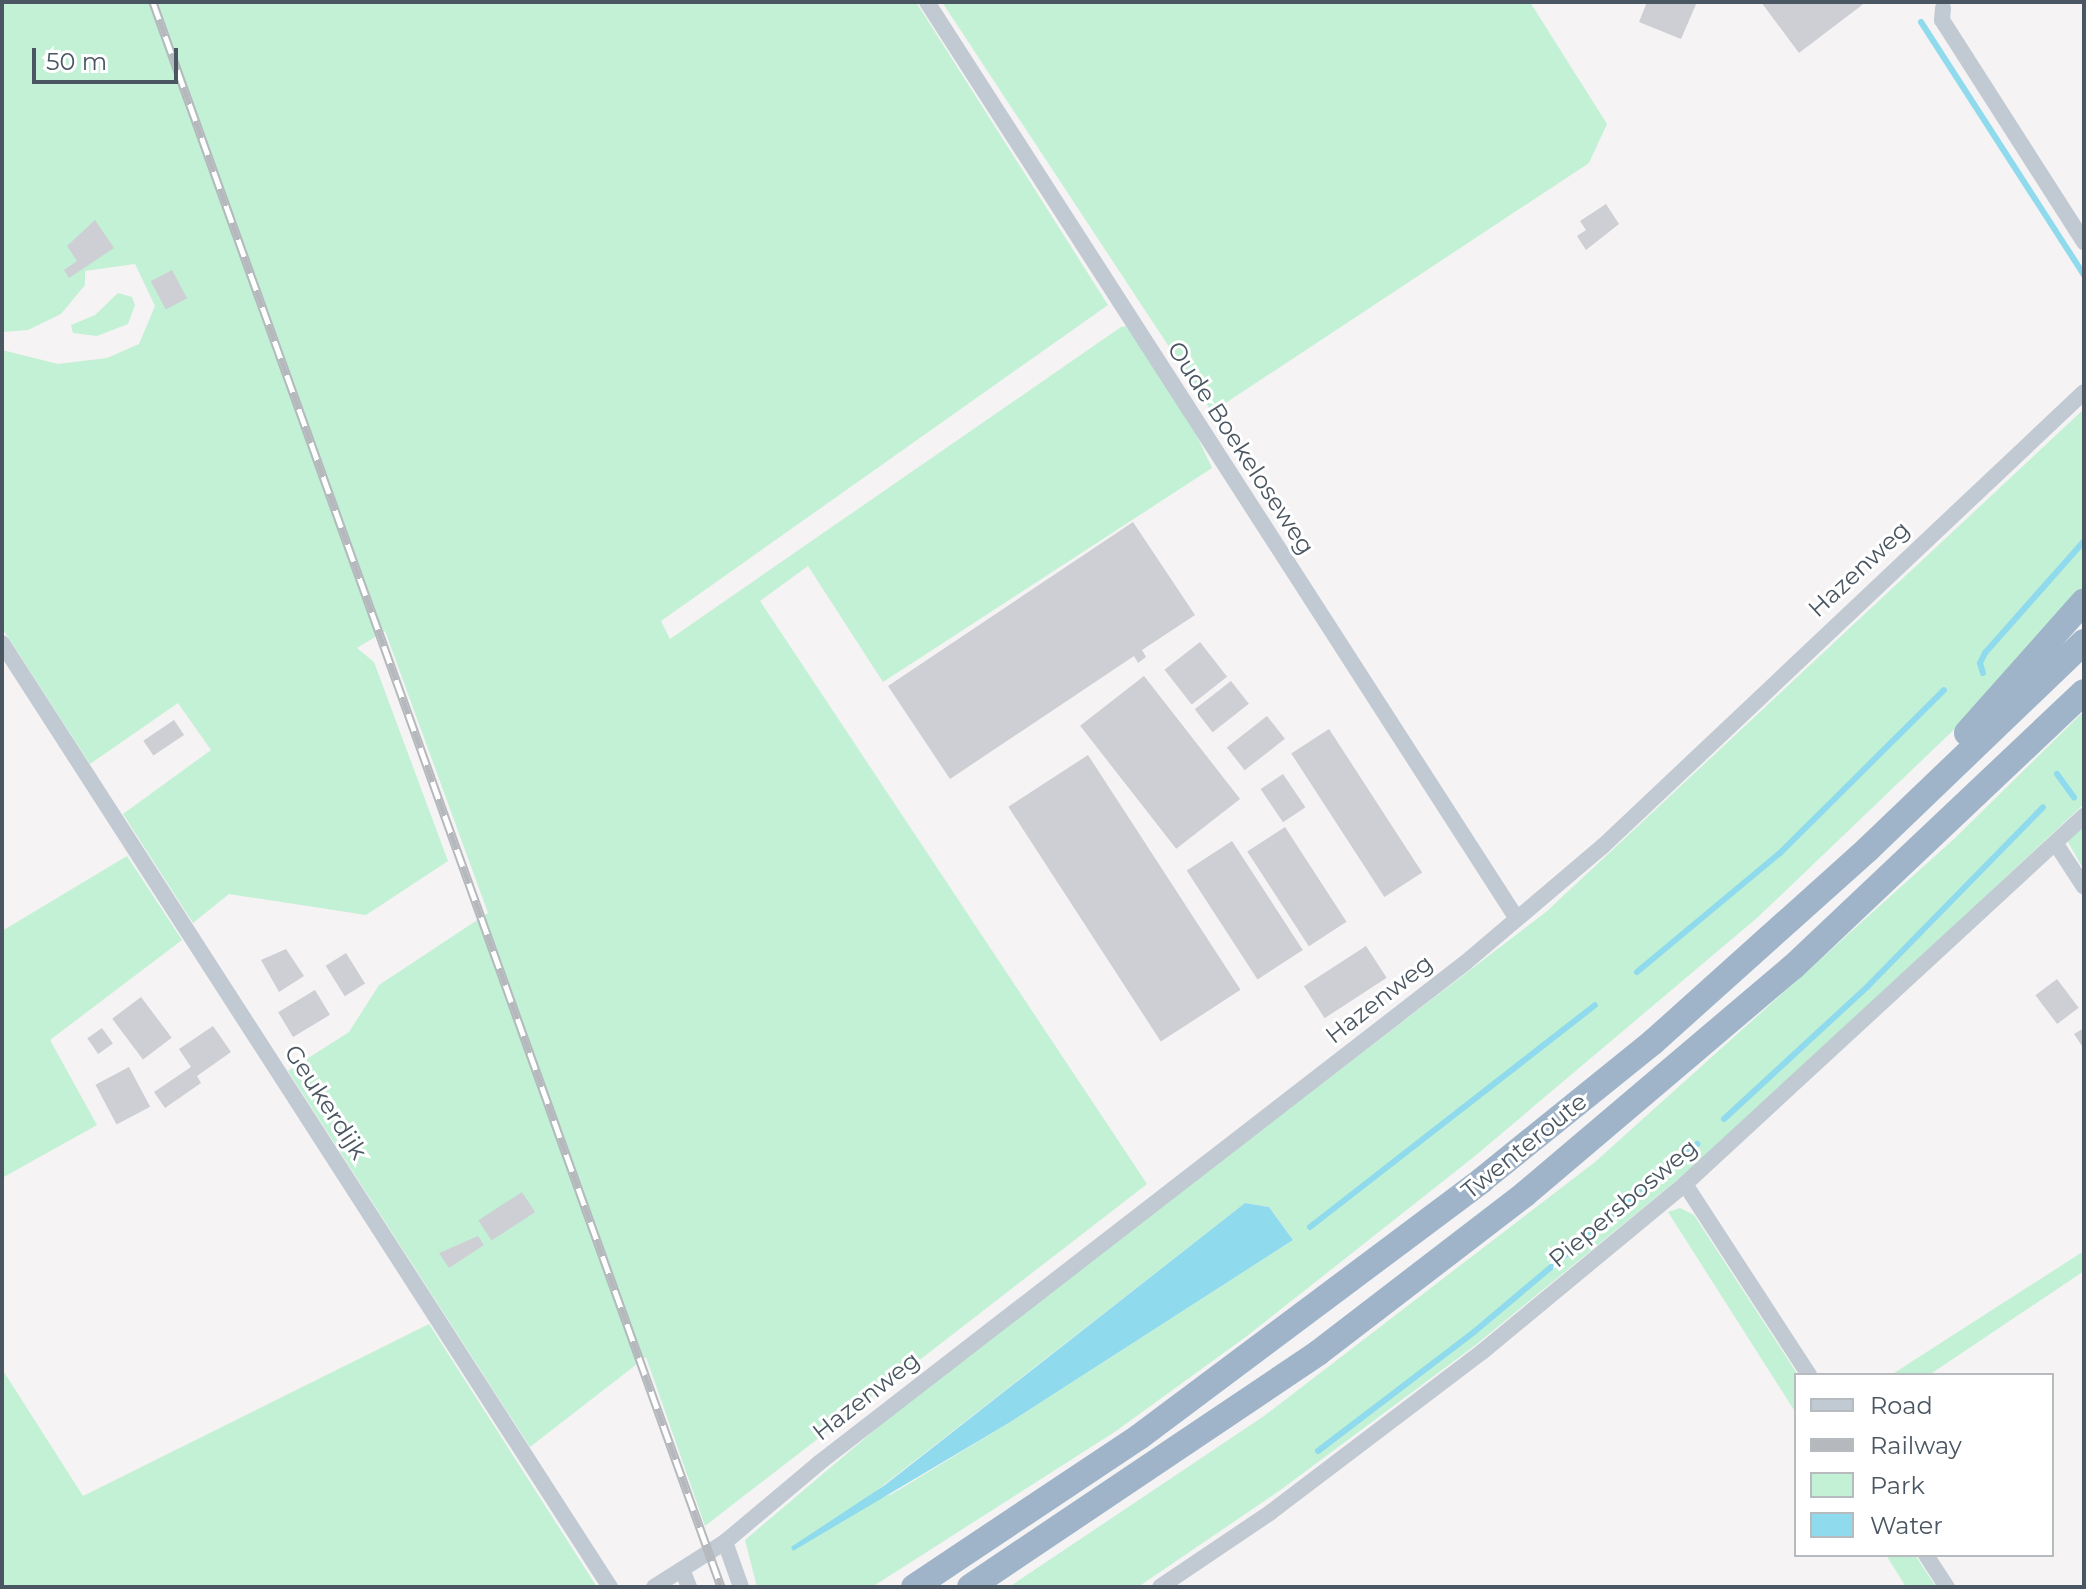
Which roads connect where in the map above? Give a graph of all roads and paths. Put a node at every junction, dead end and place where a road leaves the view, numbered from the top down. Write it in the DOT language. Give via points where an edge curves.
graph roads {
  1 [pos="927,2"];
  2 [pos="1940,4"];
  3 [pos="2084,242"];
  4 [pos="2084,392"];
  5 [pos="2084,601"];
  6 [pos="2084,642"];
  7 [pos="2,643"];
  8 [pos="2084,692"];
  9 [pos="2084,816"];
  10 [pos="2056,844"];
  11 [pos="1868,849"];
  12 [pos="2084,887"];
  13 [pos="1517,919"];
  14 [pos="1685,1184"];
  15 [pos="1808,1373"];
  16 [pos="725,1542"];
  17 [pos="1927,1557"];
  18 [pos="686,1580"];
  19 [pos="610,1587"];
  20 [pos="654,1587"];
  21 [pos="741,1587"];
  22 [pos="914,1587"];
  23 [pos="970,1587"];
  24 [pos="1160,1587"];
  25 [pos="1947,1587"];
  1 -- 13 [label="street, Oude Boekeloseweg"];
  2 -- 3 [label="street" via="1949,32"];
  4 -- 13 [label="street, Hazenweg" via="1603,846"];
  5 -- 11 [label="highway"];
  6 -- 11 [label="highway, Twenteroute"];
  7 -- 19 [label="street, Geukerdijk"];
  8 -- 23 [label="highway, Twenteroute" via="1839,925 1536,1185 1318,1353"];
  9 -- 10 [label="street, Piepersbosweg"];
  10 -- 12 [label="street"];
  10 -- 14 [label="street, Piepersbosweg"];
  11 -- 22 [label="highway, Twenteroute" via="1653,1042 1390,1252 1139,1437"];
  13 -- 16 [label="street, Hazenweg"];
  14 -- 15 [label="street"];
  14 -- 24 [label="street, Piepersbosweg" via="1482,1352 1271,1512"];
  16 -- 18 [label="street, Hazenweg"];
  16 -- 21 [label="street"];
  17 -- 25 [label="street"];
  18 -- 20 [label="street, Hazenweg"];
}
